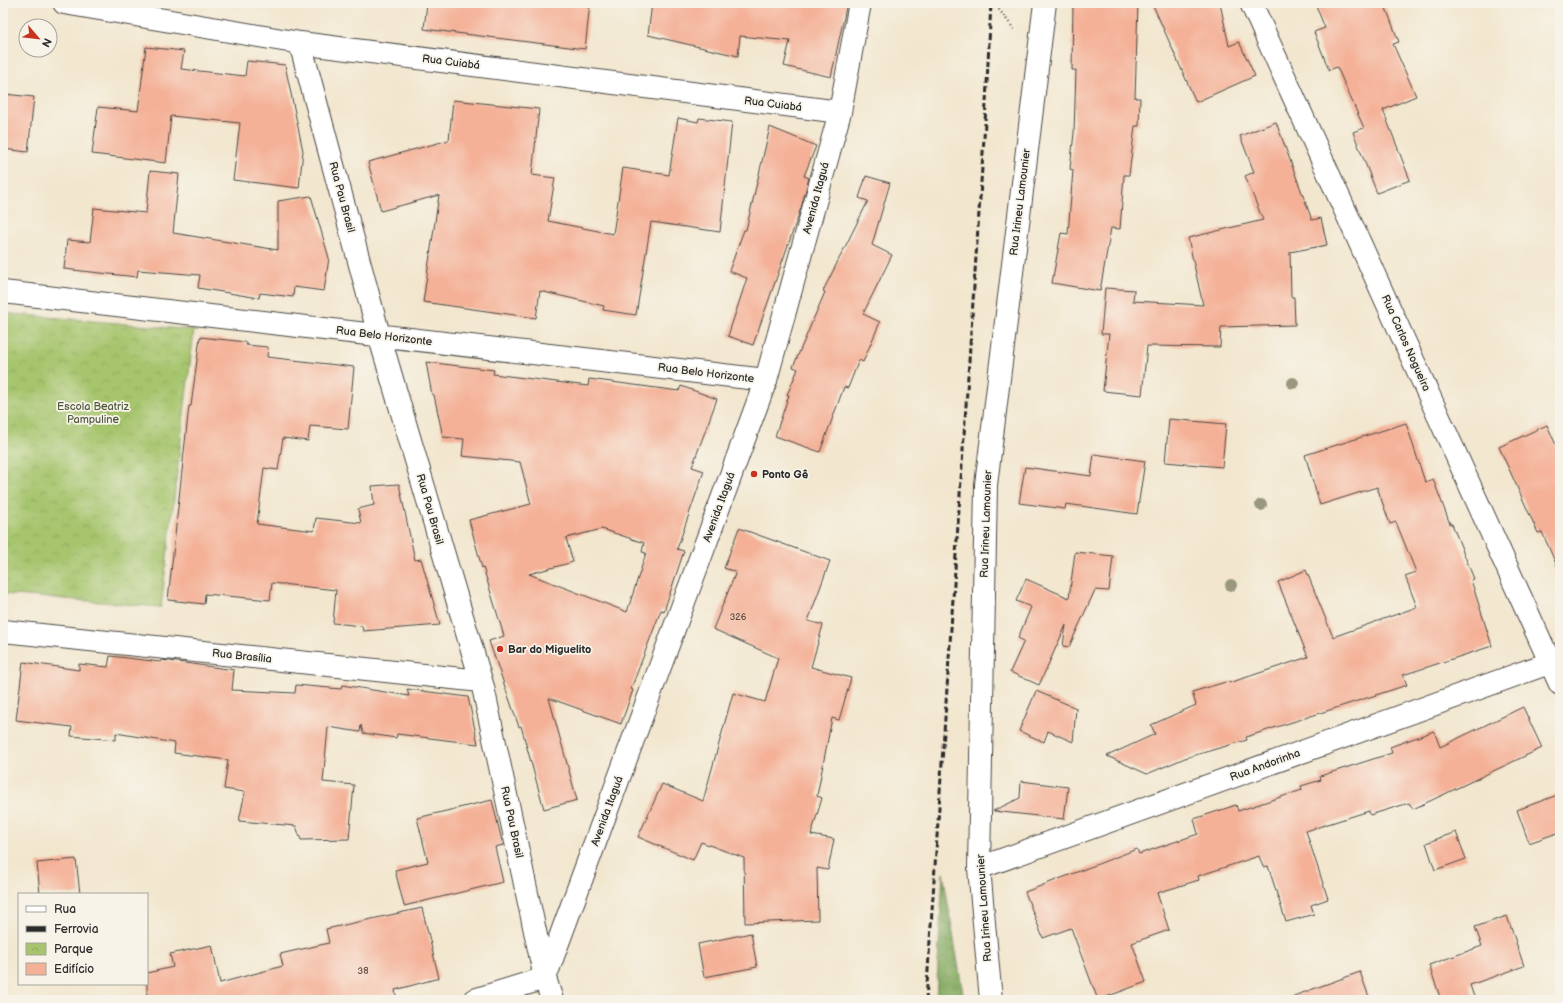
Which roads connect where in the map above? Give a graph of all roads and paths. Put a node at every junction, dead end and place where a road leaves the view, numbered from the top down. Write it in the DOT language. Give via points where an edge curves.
graph roads {
  1 [pos="64,3"];
  2 [pos="860,3"];
  3 [pos="1045,3"];
  4 [pos="1251,3"];
  5 [pos="300,43"];
  6 [pos="840,112"];
  7 [pos="3,292"];
  8 [pos="379,335"];
  9 [pos="766,380"];
  10 [pos="3,631"];
  11 [pos="1552,662"];
  12 [pos="481,681"];
  13 [pos="1560,684"];
  14 [pos="979,868"];
  15 [pos="545,978"];
  16 [pos="474,1000"];
  17 [pos="552,1000"];
  18 [pos="991,1000"];
  1 -- 5 [label="street, Rua Cuiabá"];
  2 -- 6 [label="street, Avenida Itaguá"];
  3 -- 14 [label="street, Rua Irineu Lamounier" via="986,485"];
  4 -- 11 [label="street, Rua Carlos Nogueira"];
  5 -- 6 [label="street, Rua Cuiabá"];
  5 -- 8 [label="street, Rua Pau Brasil"];
  6 -- 9 [label="street, Avenida Itaguá"];
  7 -- 8 [label="street, Rua Belo Horizonte"];
  8 -- 9 [label="street, Rua Belo Horizonte"];
  8 -- 12 [label="street, Rua Pau Brasil"];
  9 -- 15 [label="street, Avenida Itaguá"];
  10 -- 12 [label="street, Rua Brasília"];
  11 -- 13 [label="street, Rua Carlos Nogueira"];
  11 -- 14 [label="street, Rua Andorinha"];
  12 -- 15 [label="street, Rua Pau Brasil"];
  14 -- 18 [label="street, Rua Irineu Lamounier"];
  15 -- 16 [label="street"];
  15 -- 17 [label="street"];
}
